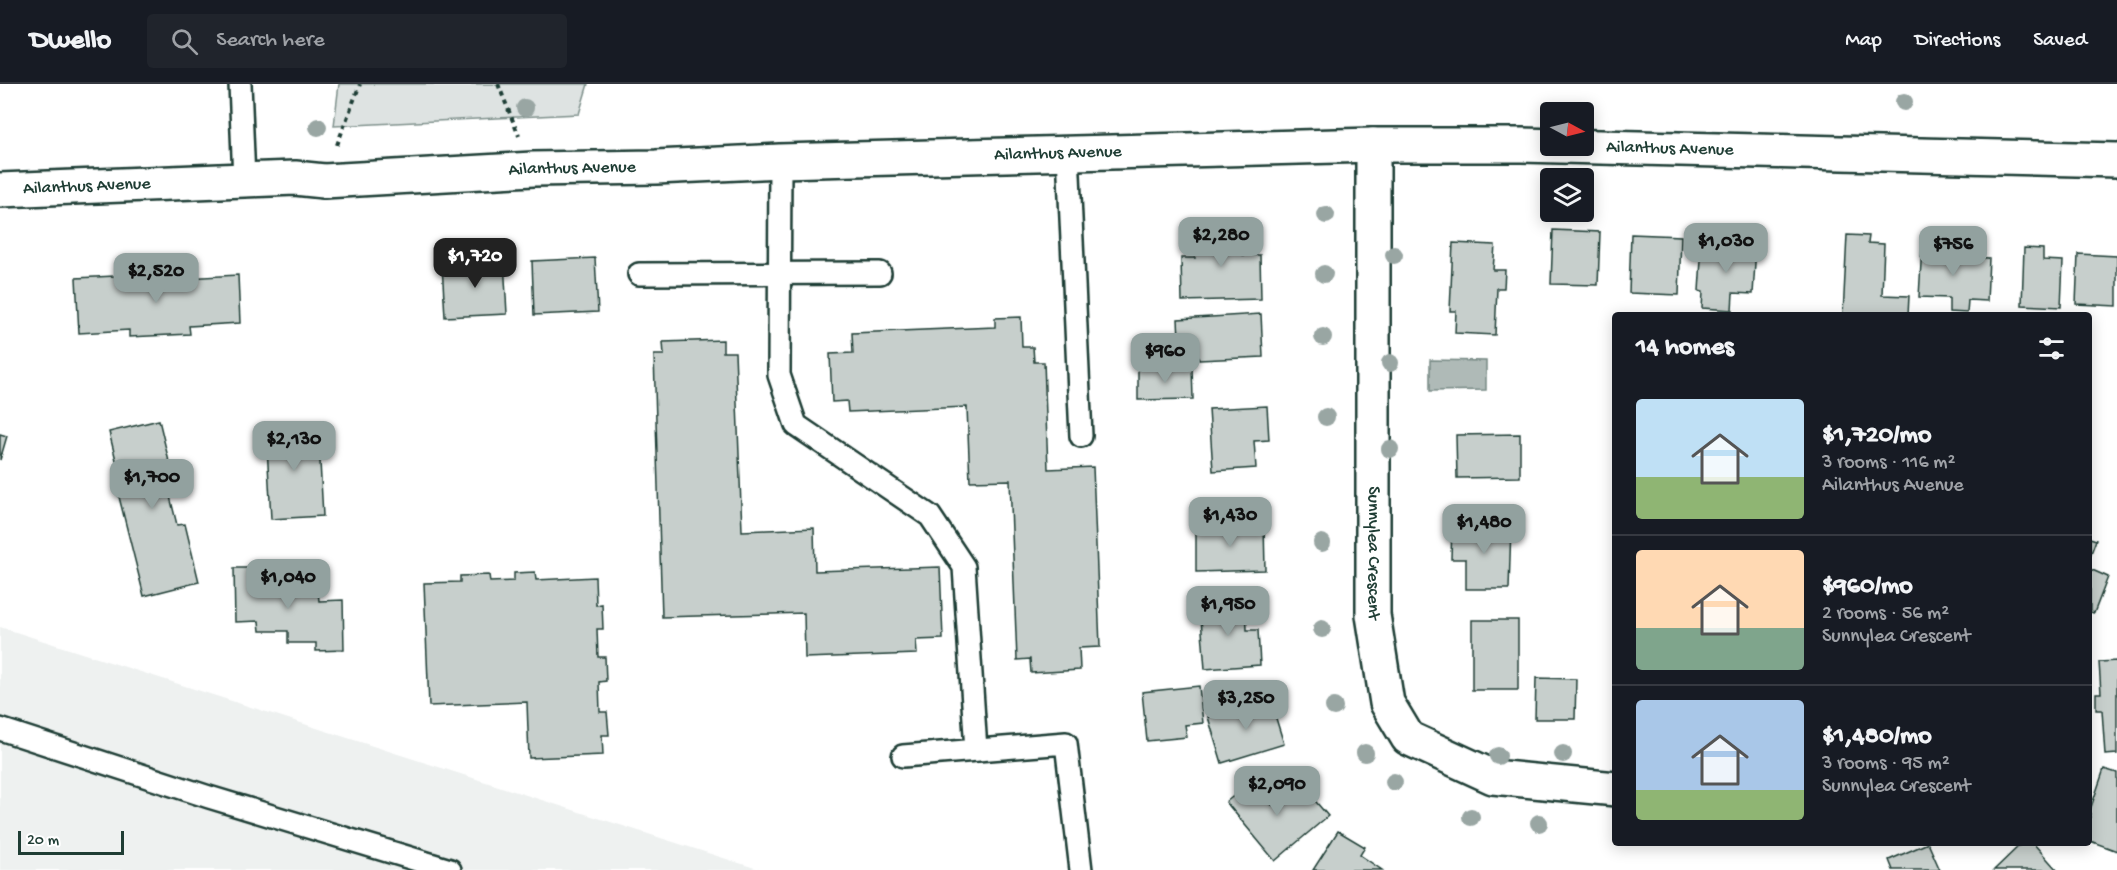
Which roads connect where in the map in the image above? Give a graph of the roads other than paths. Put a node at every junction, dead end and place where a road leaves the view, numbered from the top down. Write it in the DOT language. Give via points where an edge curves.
graph roads {
  1 [pos="240,84"];
  2 [pos="1373,145"];
  3 [pos="1068,153"];
  4 [pos="780,160"];
  5 [pos="2117,160"];
  6 [pos="244,180"];
  7 [pos="0,190"];
  8 [pos="780,272"];
  9 [pos="880,273"];
  10 [pos="639,274"];
  11 [pos="1081,436"];
  12 [pos="0,729"];
  13 [pos="976,750"];
  14 [pos="903,756"];
  15 [pos="1612,789"];
  16 [pos="450,870"];
  17 [pos="1081,870"];
  1 -- 6 [label="lane"];
  2 -- 3 [label="street, Ailanthus Avenue"];
  2 -- 5 [label="street, Ailanthus Avenue"];
  2 -- 15 [label="street, Sunnylea Crescent" via="1373,615 1387,703 1408,738 1493,777"];
  3 -- 4 [label="street, Ailanthus Avenue"];
  3 -- 11 [label="lane"];
  4 -- 6 [label="street, Ailanthus Avenue" via="324,181"];
  4 -- 8 [label="lane"];
  6 -- 7 [label="street, Ailanthus Avenue"];
  8 -- 9 [label="lane"];
  8 -- 10 [label="lane"];
  8 -- 13 [label="lane" via="779,375 796,425 930,516 964,567"];
  12 -- 16 [label="lane"];
  13 -- 14 [label="lane"];
  13 -- 17 [label="lane" via="1066,743"];
}
